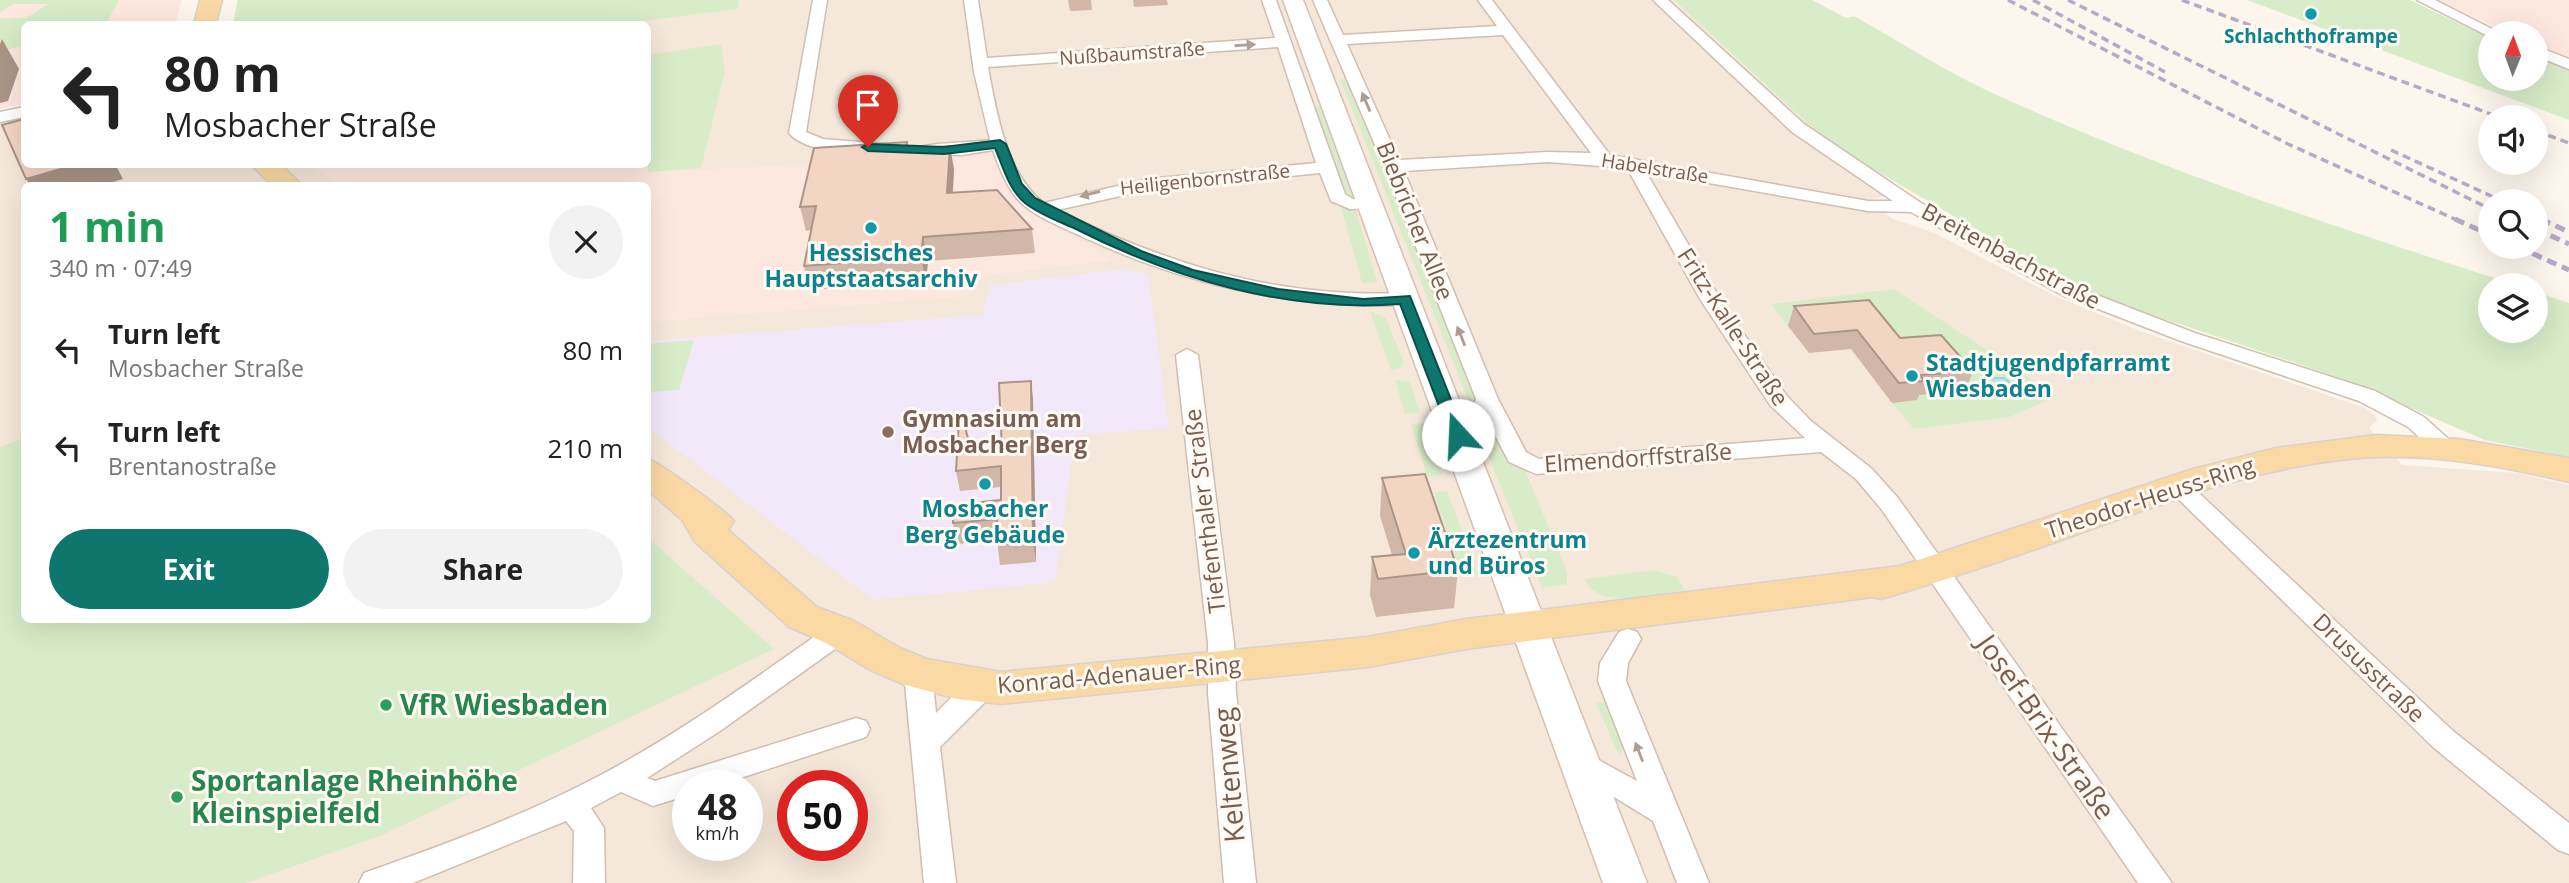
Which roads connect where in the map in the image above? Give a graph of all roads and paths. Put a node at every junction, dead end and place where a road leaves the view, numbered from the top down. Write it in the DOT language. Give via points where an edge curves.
graph roads {
  1 [pos="211,0"];
  2 [pos="820,0"];
  3 [pos="971,0"];
  4 [pos="1269,0"];
  5 [pos="1293,0"];
  6 [pos="1320,0"];
  7 [pos="1485,0"];
  8 [pos="1660,0"];
  9 [pos="2424,0"];
  10 [pos="208,21"];
  11 [pos="2478,26"];
  12 [pos="1508,30"];
  13 [pos="1339,40"];
  14 [pos="1283,42"];
  15 [pos="2548,56"];
  16 [pos="981,63"];
  17 [pos="2569,64"];
  18 [pos="21,113"];
  19 [pos="0,117"];
  20 [pos="1000,144"];
  21 [pos="1604,159"];
  22 [pos="1632,162"];
  23 [pos="1393,166"];
  24 [pos="1328,167"];
  25 [pos="268,168"];
  26 [pos="285,182"];
  27 [pos="1372,204"];
  28 [pos="1915,206"];
  29 [pos="1042,209"];
  30 [pos="1405,299"];
  31 [pos="1187,355"];
  32 [pos="1486,399"];
  33 [pos="1458,435"];
  34 [pos="1826,444"];
  35 [pos="2446,449"];
  36 [pos="2569,470"];
  37 [pos="651,474"];
  38 [pos="2177,485"];
  39 [pos="1920,574"];
  40 [pos="840,632"];
  41 [pos="1533,639"];
  42 [pos="1628,639"];
  43 [pos="1220,667"];
  44 [pos="918,673"];
  45 [pos="986,687"];
  46 [pos="856,729"];
  47 [pos="925,744"];
  48 [pos="1579,762"];
  49 [pos="620,778"];
  50 [pos="572,805"];
  51 [pos="1662,813"];
  52 [pos="2569,841"];
  53 [pos="375,883"];
  54 [pos="589,883"];
  55 [pos="940,883"];
  56 [pos="1240,883"];
  57 [pos="1625,883"];
  58 [pos="1693,883"];
  59 [pos="2156,883"];
  1 -- 10 [label="main road"];
  2 -- 20 [label="street" via="797,133 806,141 953,150"];
  3 -- 16 [label="street"];
  4 -- 14 [label="street, Biebricher Allee"];
  5 -- 27 [label="main road, Biebricher Allee"];
  6 -- 13 [label="street, Biebricher Allee"];
  7 -- 12 [label="street"];
  8 -- 28 [label="street, Breitenbachstraße" via="1798,128"];
  9 -- 11 [label="street"];
  12 -- 13 [label="street"];
  12 -- 21 [label="street"];
  23 -- 13 [label="street, Biebricher Allee, one-way"];
  16 -- 14 [label="street, Nußbaumstraße, one-way"];
  14 -- 24 [label="street, Biebricher Allee"];
  15 -- 17 [label="street"];
  16 -- 20 [label="street"];
  18 -- 19 [label="street"];
  20 -- 29 [label="street" via="1016,185"];
  21 -- 22 [label="street, Habelstraße"];
  21 -- 23 [label="street, Habelstraße" via="1548,157"];
  22 -- 28 [label="street, Habelstraße" via="1868,206"];
  22 -- 34 [label="street, Fritz-Kalle-Straße" via="1710,299 1767,384 1790,415"];
  32 -- 23 [label="street, Biebricher Allee, one-way"];
  24 -- 27 [label="street, Biebricher Allee" via="1337,197 1350,204"];
  24 -- 29 [label="street, Heiligenbornstraße, one-way" via="1139,184"];
  25 -- 26 [label="main road"];
  27 -- 30 [label="main road, Biebricher Allee"];
  28 -- 35 [label="street, Breitenbachstraße" via="2069,291 2376,401 2416,422"];
  29 -- 30 [label="street" via="1136,254 1221,281 1363,303"];
  30 -- 33 [label="main road, Biebricher Allee"];
  31 -- 43 [label="street, Tiefenthaler Straße" via="1221,643"];
  32 -- 33 [label="street" via="1478,420"];
  32 -- 34 [label="street, Elmendorffstraße" via="1517,457 1536,467"];
  33 -- 41 [label="main road, Biebricher Allee"];
  34 -- 39 [label="street, Fritz-Kalle-Straße" via="1877,488"];
  35 -- 36 [label="main road, Theodor-Heuss-Ring"];
  35 -- 38 [label="main road, Theodor-Heuss-Ring" via="2382,446 2321,452 2254,463"];
  37 -- 40 [label="main road, Konrad-Adenauer-Ring" via="696,512 708,533 796,611"];
  38 -- 39 [label="main road, Theodor-Heuss-Ring"];
  38 -- 52 [label="street, Drususstraße" via="2443,739"];
  39 -- 41 [label="main road, Theodor-Heuss-Ring"];
  39 -- 42 [label="main road, Theodor-Heuss-Ring" via="1754,617"];
  39 -- 59 [label="street, Josef-Brix-Straße"];
  40 -- 44 [label="main road, Konrad-Adenauer-Ring"];
  40 -- 49 [label="street"];
  41 -- 42 [label="main road, Theodor-Heuss-Ring"];
  41 -- 43 [label="main road, Konrad-Adenauer-Ring" via="1472,654 1368,652"];
  41 -- 48 [label="main road, Biebricher Allee"];
  51 -- 42 [label="street, one-way" via="1612,681 1614,663"];
  43 -- 45 [label="main road, Konrad-Adenauer-Ring"];
  43 -- 56 [label="street, Keltenweg"];
  44 -- 45 [label="main road, Konrad-Adenauer-Ring"];
  44 -- 47 [label="street"];
  45 -- 47 [label="street"];
  46 -- 49 [label="street" via="653,794"];
  47 -- 55 [label="street"];
  48 -- 51 [label="street"];
  48 -- 57 [label="main road, Biebricher Allee"];
  49 -- 50 [label="street"];
  50 -- 53 [label="street"];
  50 -- 54 [label="street" via="589,828"];
  51 -- 58 [label="street"];
}
